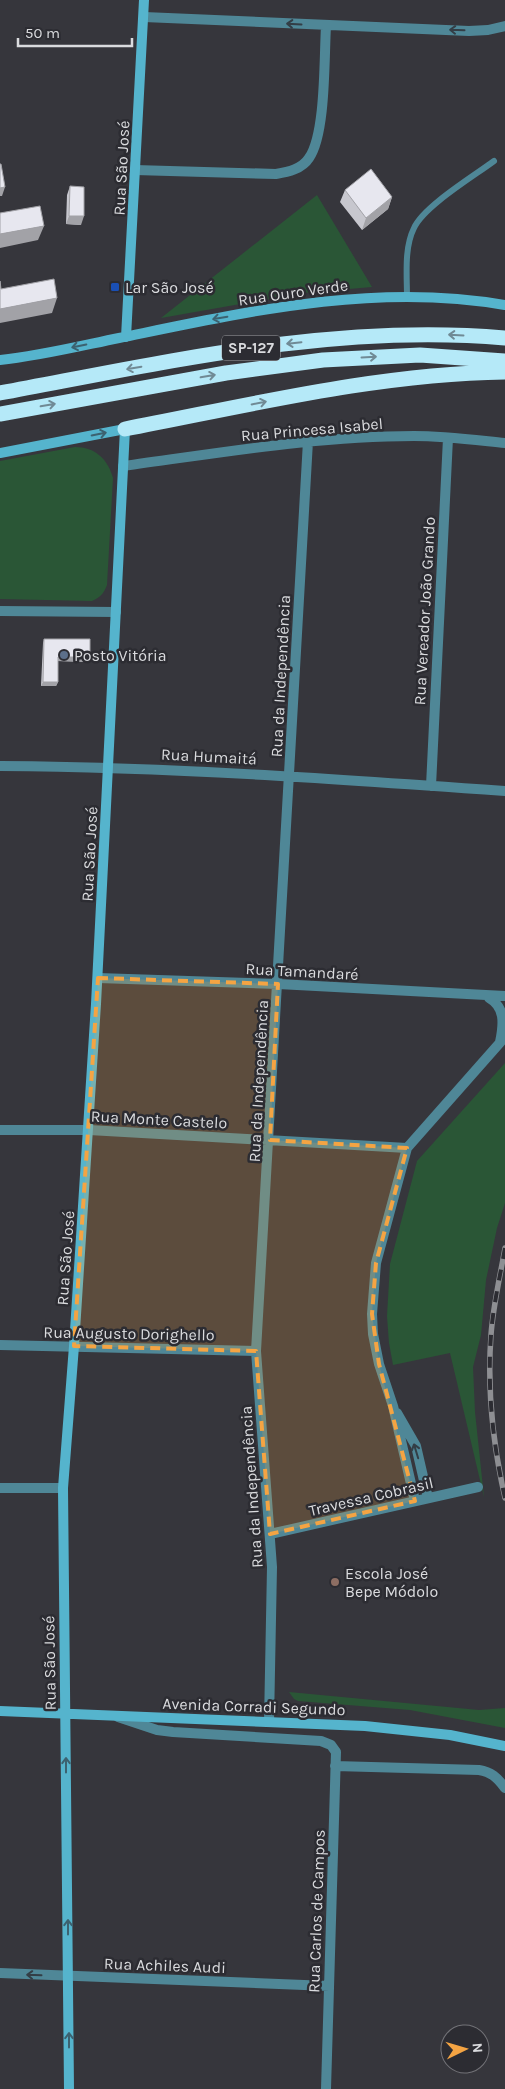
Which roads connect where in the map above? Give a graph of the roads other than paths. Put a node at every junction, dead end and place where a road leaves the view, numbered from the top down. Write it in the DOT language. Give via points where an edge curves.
graph roads {
  1 [pos="144,0"];
  2 [pos="144,18"];
  3 [pos="326,26"];
  4 [pos="505,26"];
  5 [pos="494,161"];
  6 [pos="136,170"];
  7 [pos="407,297"];
  8 [pos="505,305"];
  9 [pos="126,337"];
  10 [pos="505,338"];
  11 [pos="0,360"];
  12 [pos="505,361"];
  13 [pos="505,372"];
  14 [pos="0,393"];
  15 [pos="0,414"];
  16 [pos="125,429"];
  17 [pos="448,438"];
  18 [pos="308,441"];
  19 [pos="505,442"];
  20 [pos="0,453"];
  21 [pos="123,466"];
  22 [pos="0,611"];
  23 [pos="116,612"];
  24 [pos="0,766"];
  25 [pos="108,766"];
  26 [pos="290,776"];
  27 [pos="431,786"];
  28 [pos="505,791"];
  29 [pos="98,978"];
  30 [pos="278,984"];
  31 [pos="486,996"];
  32 [pos="505,996"];
  33 [pos="503,1039"];
  34 [pos="0,1130"];
  35 [pos="89,1130"];
  36 [pos="270,1140"];
  37 [pos="406,1148"];
  38 [pos="0,1345"];
  39 [pos="74,1346"];
  40 [pos="256,1351"];
  41 [pos="392,1406"];
  42 [pos="478,1487"];
  43 [pos="0,1488"];
  44 [pos="62,1488"];
  45 [pos="428,1498"];
  46 [pos="415,1501"];
  47 [pos="270,1534"];
  48 [pos="0,1711"];
  49 [pos="66,1714"];
  50 [pos="113,1716"];
  51 [pos="269,1722"];
  52 [pos="505,1746"];
  53 [pos="335,1766"];
  54 [pos="505,1788"];
  55 [pos="0,1973"];
  56 [pos="68,1976"];
  57 [pos="329,1986"];
  58 [pos="69,2089"];
  59 [pos="326,2089"];
  1 -- 2 [label="street, Rua São José"];
  3 -- 2 [label="street, one-way"];
  2 -- 6 [label="street, Rua São José"];
  4 -- 3 [label="street, one-way" via="469,31"];
  3 -- 6 [label="street" via="319,136 309,159 295,170 276,174"];
  5 -- 7 [label="lane" via="418,219 408,244"];
  6 -- 9 [label="street, Rua São José"];
  7 -- 8 [label="street, Rua Ouro Verde"];
  7 -- 9 [label="street, Rua Ouro Verde, one-way" via="345,298"];
  9 -- 11 [label="street, Rua Ouro Verde, one-way"];
  10 -- 14 [label="highway, SP-127, one-way" via="376,335 270,345"];
  15 -- 12 [label="highway, SP-127, one-way" via="235,372 323,360 420,355"];
  16 -- 13 [label="highway, one-way" via="385,380"];
  20 -- 16 [label="street, one-way"];
  16 -- 21 [label="street, Rua São José"];
  17 -- 18 [label="street, Rua Princesa Isabel" via="414,436"];
  17 -- 19 [label="street, Rua Princesa Isabel"];
  17 -- 27 [label="street, Rua Vereador João Grando"];
  18 -- 21 [label="street, Rua Princesa Isabel"];
  18 -- 26 [label="street, Rua da Independência"];
  21 -- 23 [label="street, Rua São José"];
  22 -- 23 [label="street"];
  23 -- 25 [label="street, Rua São José"];
  24 -- 25 [label="street, Rua Humaitá"];
  25 -- 26 [label="street, Rua Humaitá"];
  25 -- 29 [label="street, Rua São José"];
  26 -- 27 [label="street, Rua Humaitá"];
  26 -- 30 [label="street, Rua da Independência"];
  27 -- 28 [label="street, Rua Humaitá"];
  29 -- 30 [label="street, Rua Tamandaré"];
  29 -- 35 [label="street, Rua São José"];
  30 -- 31 [label="street, Rua Tamandaré"];
  30 -- 36 [label="street, Rua da Independência"];
  31 -- 32 [label="street, Rua Tamandaré"];
  31 -- 33 [label="street" via="498,1002 503,1010"];
  33 -- 37 [label="street"];
  34 -- 35 [label="street, Rua Monte Castelo"];
  35 -- 36 [label="street, Rua Monte Castelo"];
  35 -- 39 [label="street, Rua São José"];
  36 -- 37 [label="street, Rua Monte Castelo"];
  36 -- 40 [label="street, Rua da Independência"];
  37 -- 41 [label="street" via="376,1263 372,1314 379,1364"];
  38 -- 39 [label="street, Rua Augusto Dorighello"];
  39 -- 40 [label="street, Rua Augusto Dorighello"];
  39 -- 44 [label="street, Rua São José"];
  40 -- 47 [label="street, Rua da Independência"];
  45 -- 41 [label="street, one-way" via="416,1446"];
  41 -- 46 [label="street"];
  42 -- 45 [label="street, Travessa Cobrasil"];
  43 -- 44 [label="street"];
  44 -- 49 [label="street, Rua São José"];
  45 -- 46 [label="street, Travessa Cobrasil"];
  46 -- 47 [label="street, Travessa Cobrasil"];
  47 -- 51 [label="street, Rua da Independência"];
  48 -- 49 [label="street, Avenida Corradi Segundo"];
  49 -- 50 [label="street, Avenida Corradi Segundo"];
  56 -- 49 [label="street, Rua São José, one-way"];
  50 -- 51 [label="street, Avenida Corradi Segundo"];
  50 -- 53 [label="street, Rua Carlos de Campos" via="157,1730 321,1741 331,1745 336,1752"];
  51 -- 52 [label="street, Avenida Corradi Segundo" via="407,1729"];
  53 -- 54 [label="street" via="479,1770 489,1772"];
  53 -- 57 [label="street, Rua Carlos de Campos"];
  56 -- 55 [label="street, Rua Achiles Audi, one-way"];
  56 -- 57 [label="street, Rua Achiles Audi"];
  58 -- 56 [label="street, Rua São José, one-way"];
  57 -- 59 [label="street, Rua Carlos de Campos"];
}
